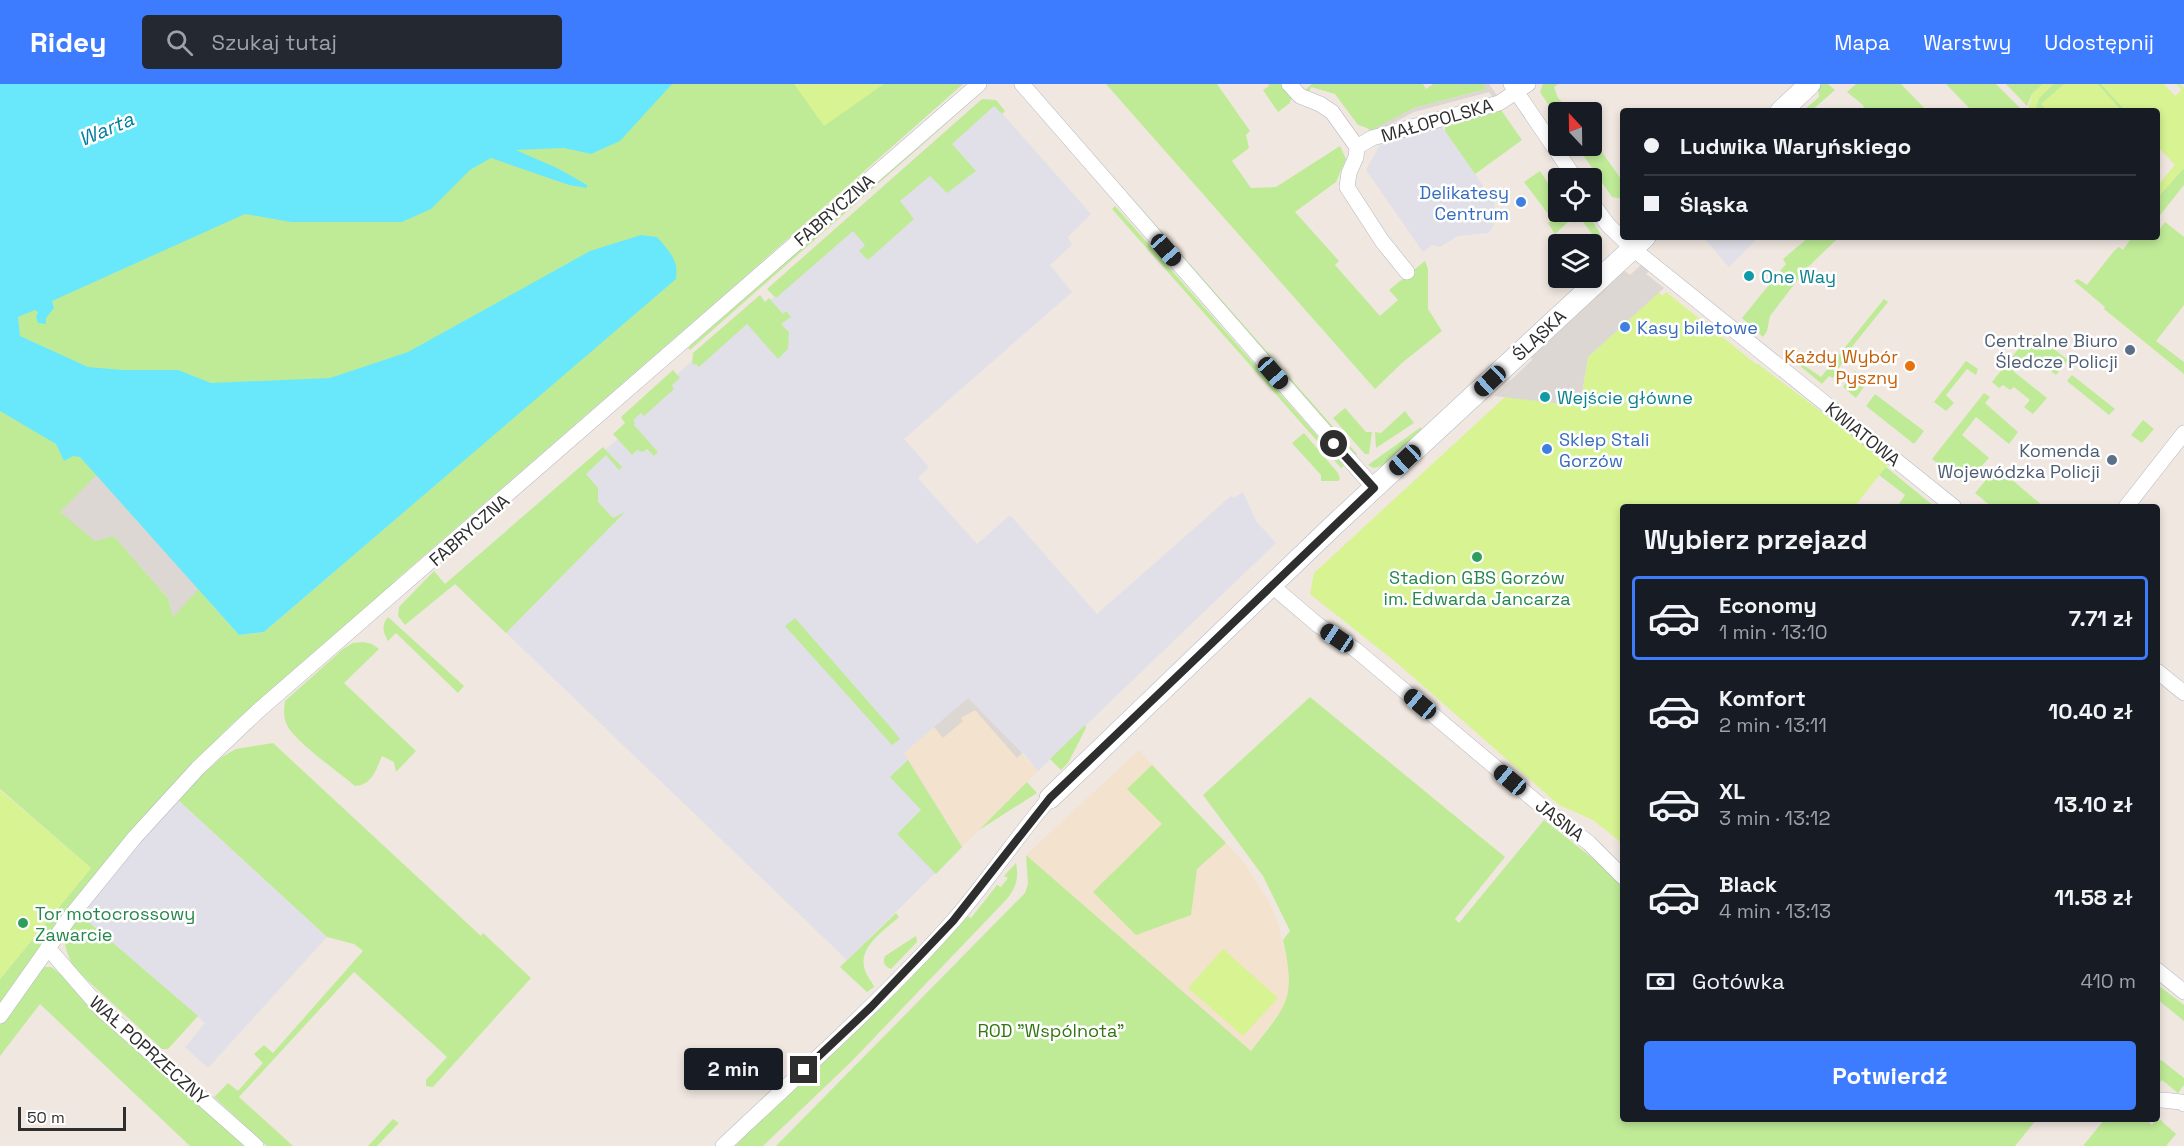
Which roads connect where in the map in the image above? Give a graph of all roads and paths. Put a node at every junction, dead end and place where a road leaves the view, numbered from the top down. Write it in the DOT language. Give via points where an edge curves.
graph roads {
  1 [pos="980,84"];
  2 [pos="1022,84"];
  3 [pos="1289,84"];
  4 [pos="1810,84"];
  5 [pos="1519,87"];
  6 [pos="1784,108"];
  7 [pos="1357,147"];
  8 [pos="1569,168"];
  9 [pos="1602,216"];
  10 [pos="1620,233"];
  11 [pos="1639,243"];
  12 [pos="1407,272"];
  13 [pos="2184,433"];
  14 [pos="1374,488"];
  15 [pos="1950,504"];
  16 [pos="2128,504"];
  17 [pos="1271,585"];
  18 [pos="2160,673"];
  19 [pos="2184,693"];
  20 [pos="1050,798"];
  21 [pos="1620,874"];
  22 [pos="48,948"];
  23 [pos="2160,972"];
  24 [pos="2184,992"];
  25 [pos="0,1016"];
  26 [pos="2162,1100"];
  27 [pos="2184,1104"];
  28 [pos="256,1146"];
  29 [pos="723,1146"];
  1 -- 22 [label="street, FABRYCZNA" via="250,719 160,808"];
  2 -- 14 [label="street"];
  3 -- 7 [label="street, MAŁOPOLSKA" via="1300,96 1332,112"];
  4 -- 6 [label="street"];
  5 -- 7 [label="street, MAŁOPOLSKA" via="1499,103 1372,138"];
  5 -- 8 [label="street"];
  7 -- 12 [label="street, MAŁOPOLSKA" via="1347,186 1382,242"];
  9 -- 10 [label="street, KWIATOWA"];
  11 -- 14 [label="street, ŚLĄSKA"];
  11 -- 15 [label="street, KWIATOWA"];
  13 -- 16 [label="street"];
  14 -- 17 [label="street, ŚLĄSKA"];
  17 -- 20 [label="street, ŚLĄSKA"];
  17 -- 21 [label="street, JASNA" via="1318,625 1356,650 1589,843"];
  18 -- 19 [label="street"];
  20 -- 29 [label="street, ŚLĄSKA" via="940,934 871,1007"];
  22 -- 25 [label="street, FABRYCZNA"];
  22 -- 28 [label="street, WAŁ POPRZECZNY" via="102,1009"];
  23 -- 24 [label="street"];
  26 -- 27 [label="street"];
}
